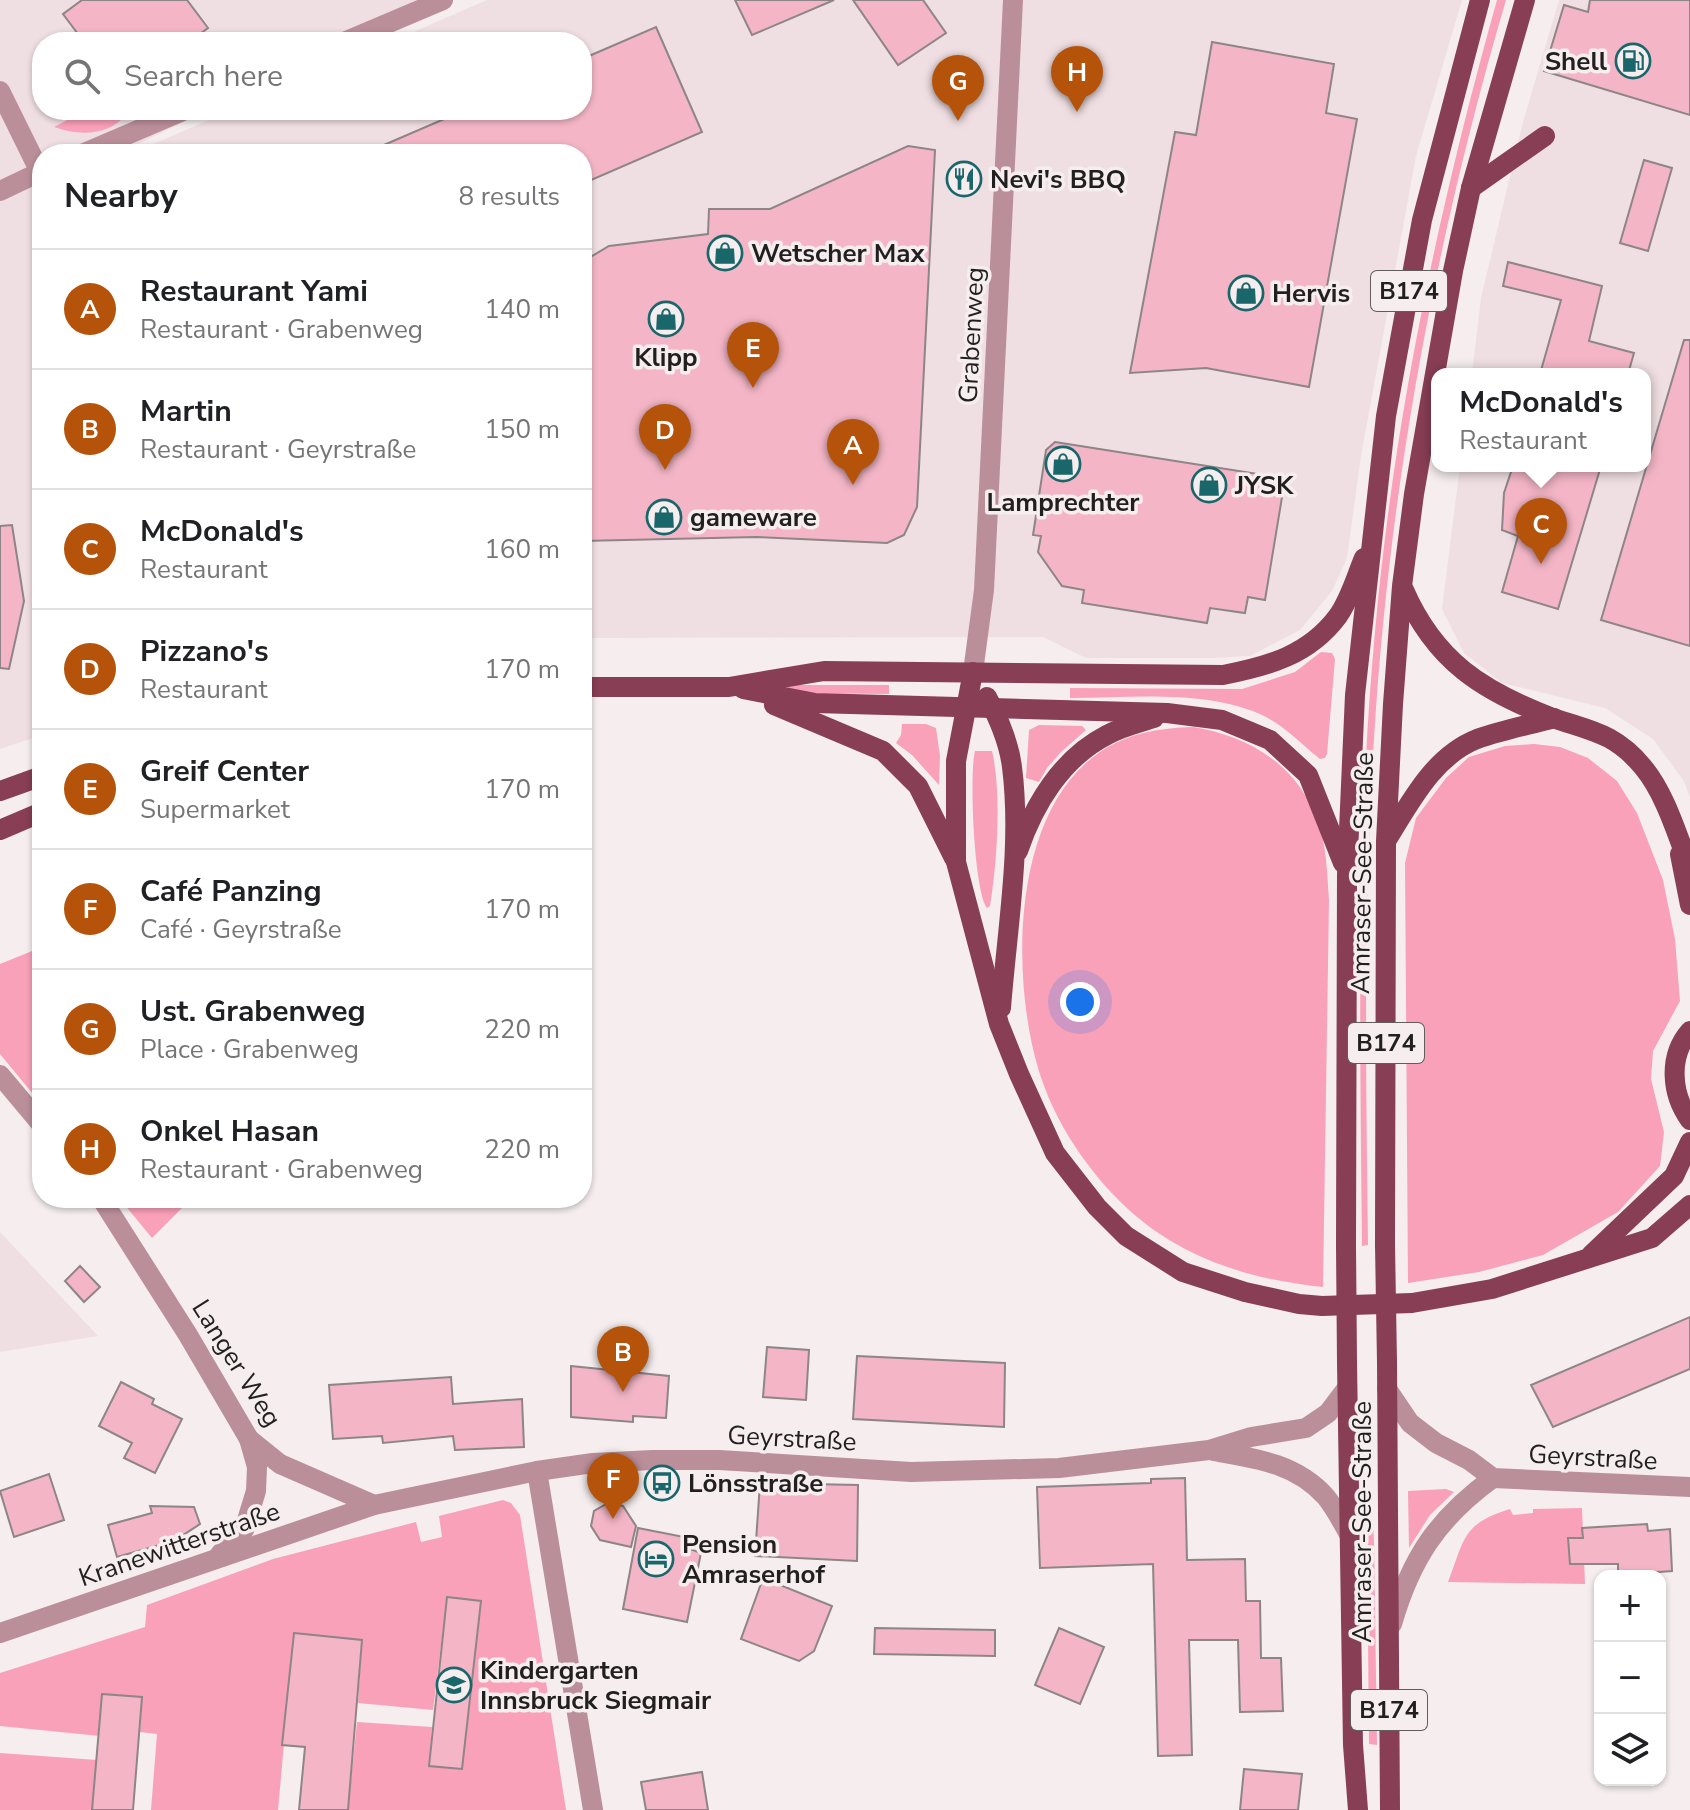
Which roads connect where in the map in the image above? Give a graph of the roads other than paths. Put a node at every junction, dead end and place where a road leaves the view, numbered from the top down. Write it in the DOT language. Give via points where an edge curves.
graph roads {
  1 [pos="443,0"];
  2 [pos="1013,0"];
  3 [pos="1480,0"];
  4 [pos="1525,0"];
  5 [pos="368,32"];
  6 [pos="0,91"];
  7 [pos="162,120"];
  8 [pos="1545,136"];
  9 [pos="105,144"];
  10 [pos="32,154"];
  11 [pos="32,176"];
  12 [pos="1471,188"];
  13 [pos="0,191"];
  14 [pos="1435,368"];
  15 [pos="1431,390"];
  16 [pos="1374,533"];
  17 [pos="1402,586"];
  18 [pos="973,672"];
  19 [pos="592,687"];
  20 [pos="729,687"];
  21 [pos="926,706"];
  22 [pos="966,707"];
  23 [pos="993,708"];
  24 [pos="1167,713"];
  25 [pos="1554,718"];
  26 [pos="32,780"];
  27 [pos="0,791"];
  28 [pos="32,816"];
  29 [pos="0,830"];
  30 [pos="1676,834"];
  31 [pos="1386,841"];
  32 [pos="1015,858"];
  33 [pos="956,862"];
  34 [pos="1690,868"];
  35 [pos="1347,875"];
  36 [pos="1690,905"];
  37 [pos="999,1024"];
  38 [pos="1690,1031"];
  39 [pos="0,1075"];
  40 [pos="32,1113"];
  41 [pos="1690,1120"];
  42 [pos="1690,1142"];
  43 [pos="1690,1205"];
  44 [pos="107,1208"];
  45 [pos="1589,1258"];
  46 [pos="1347,1388"];
  47 [pos="1387,1389"];
  48 [pos="249,1439"];
  49 [pos="1209,1450"];
  50 [pos="537,1471"];
  51 [pos="1493,1478"];
  52 [pos="1690,1487"];
  53 [pos="374,1505"];
  54 [pos="1349,1534"];
  55 [pos="215,1559"];
  56 [pos="0,1633"];
  57 [pos="1389,1635"];
  58 [pos="593,1810"];
  59 [pos="1358,1810"];
  60 [pos="1390,1810"];
  1 -- 5 [label="street"];
  2 -- 18 [label="street, Grabenweg" via="984,590"];
  3 -- 16 [label="main road, Amraser-See-Straße / B174" via="1422,220 1386,416"];
  4 -- 12 [label="main road, Amraser-See-Straße / B174"];
  6 -- 10 [label="street"];
  7 -- 9 [label="street"];
  8 -- 12 [label="main road"];
  11 -- 13 [label="street"];
  12 -- 14 [label="main road, Amraser-See-Straße / B174"];
  15 -- 17 [label="main road, Amraser-See-Straße / B174"];
  16 -- 18 [label="main road" via="1338,616 1310,645 1269,666 1223,675"];
  16 -- 35 [label="main road, Amraser-See-Straße / B174" via="1355,695"];
  17 -- 25 [label="main road" via="1416,618 1456,666 1488,688"];
  17 -- 31 [label="main road, Amraser-See-Straße / B174"];
  18 -- 20 [label="main road" via="824,671"];
  18 -- 21 [label="main road" via="953,695"];
  18 -- 22 [label="main road"];
  18 -- 23 [label="main road"];
  19 -- 20 [label="main road"];
  20 -- 21 [label="main road" via="815,703"];
  20 -- 33 [label="main road" via="883,751 918,786"];
  21 -- 22 [label="main road"];
  22 -- 23 [label="main road"];
  22 -- 33 [label="main road" via="956,761"];
  23 -- 24 [label="main road"];
  23 -- 32 [label="main road" via="1012,765"];
  24 -- 32 [label="main road" via="1112,732 1078,754 1052,781"];
  24 -- 35 [label="main road" via="1222,720 1270,740 1308,775"];
  25 -- 30 [label="main road" via="1606,735 1643,767"];
  25 -- 31 [label="main road" via="1478,739 1450,756 1422,785"];
  26 -- 27 [label="main road"];
  28 -- 29 [label="main road"];
  30 -- 34 [label="main road"];
  30 -- 36 [label="main road"];
  31 -- 47 [label="main road, Amraser-See-Straße / B174, bridge"];
  32 -- 37 [label="main road"];
  33 -- 37 [label="main road"];
  35 -- 46 [label="main road, Amraser-See-Straße / B174, bridge"];
  37 -- 45 [label="main road" via="1055,1153 1126,1236 1183,1272 1299,1304 1397,1304 1492,1289"];
  38 -- 41 [label="main road" via="1675,1060 1675,1085"];
  39 -- 40 [label="street"];
  42 -- 45 [label="main road" via="1674,1176"];
  43 -- 45 [label="main road" via="1652,1238"];
  44 -- 48 [label="street, Langer Weg"];
  46 -- 49 [label="street, Geyrstraße" via="1328,1413 1306,1428"];
  46 -- 54 [label="main road, Amraser-See-Straße / B174"];
  47 -- 51 [label="street, Geyrstraße" via="1410,1423"];
  47 -- 57 [label="main road, Amraser-See-Straße / B174"];
  48 -- 53 [label="street, Langer Weg" via="280,1464"];
  48 -- 55 [label="street" via="257,1467 256,1491 244,1530"];
  49 -- 50 [label="street, Geyrstraße" via="1059,1468 911,1472 652,1460"];
  49 -- 54 [label="street, Geyrstraße" via="1269,1461 1302,1476 1326,1497"];
  50 -- 53 [label="street, Geyrstraße"];
  50 -- 58 [label="street"];
  51 -- 52 [label="street, Geyrstraße"];
  51 -- 57 [label="street, Geyrstraße" via="1464,1499 1420,1552 1401,1590"];
  53 -- 55 [label="street, Kranewitterstraße"];
  54 -- 59 [label="main road, Amraser-See-Straße / B174"];
  55 -- 56 [label="street, Kranewitterstraße"];
  57 -- 60 [label="main road, Amraser-See-Straße / B174"];
}
